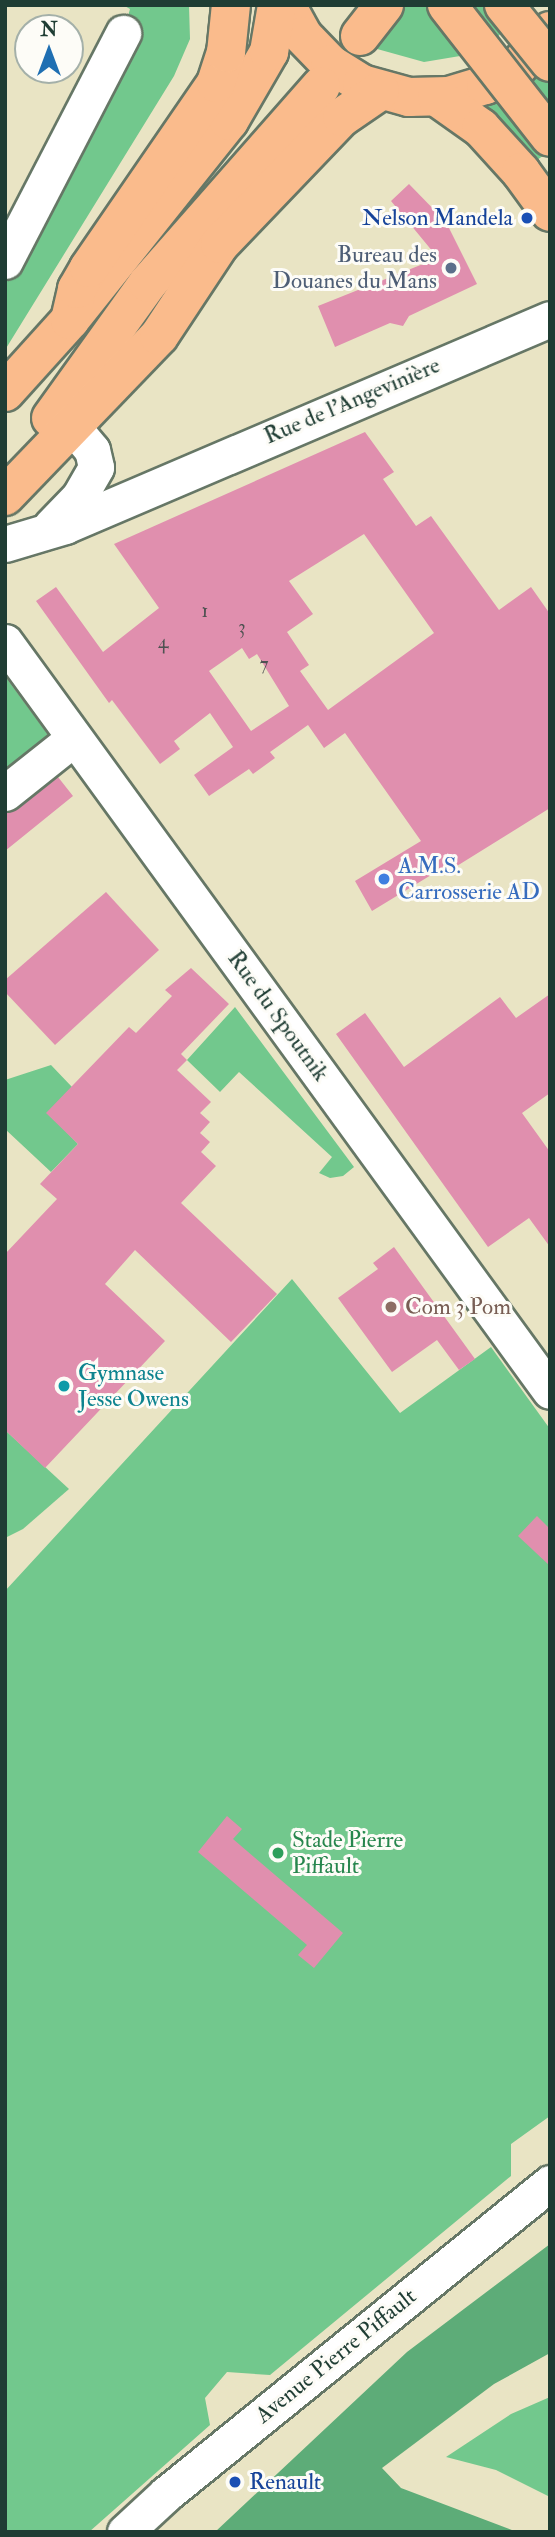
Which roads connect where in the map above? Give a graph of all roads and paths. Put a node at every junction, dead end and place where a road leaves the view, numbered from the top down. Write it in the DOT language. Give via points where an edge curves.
graph roads {
  1 [pos="231,5"];
  2 [pos="277,5"];
  3 [pos="286,5"];
  4 [pos="384,5"];
  5 [pos="447,5"];
  6 [pos="504,5"];
  7 [pos="550,31"];
  8 [pos="123,33"];
  9 [pos="359,36"];
  10 [pos="550,62"];
  11 [pos="321,86"];
  12 [pos="380,91"];
  13 [pos="437,97"];
  14 [pos="550,137"];
  15 [pos="550,212"];
  16 [pos="5,261"];
  17 [pos="148,283"];
  18 [pos="549,318"];
  19 [pos="70,320"];
  20 [pos="5,392"];
  21 [pos="5,412"];
  22 [pos="65,417"];
  23 [pos="96,467"];
  24 [pos="5,473"];
  25 [pos="159,486"];
  26 [pos="5,496"];
  27 [pos="58,527"];
  28 [pos="5,544"];
  29 [pos="5,642"];
  30 [pos="73,739"];
  31 [pos="5,793"];
  32 [pos="550,1391"];
  33 [pos="550,2183"];
  34 [pos="125,2532"];
  1 -- 19 [label="main road" via="226,53 216,83 89,268 77,289"];
  2 -- 19 [label="main road" via="269,52 247,95"];
  3 -- 12 [label="main road" via="303,36 324,59"];
  4 -- 9 [label="main road"];
  5 -- 14 [label="main road, bridge"];
  6 -- 10 [label="main road, bridge"];
  7 -- 13 [label="main road" via="503,76 468,92"];
  8 -- 16 [label="street"];
  11 -- 17 [label="main road"];
  12 -- 13 [label="main road"];
  12 -- 22 [label="main road" via="342,117 220,244 185,303 132,364"];
  13 -- 15 [label="main road" via="481,128"];
  17 -- 21 [label="main road" via="59,355"];
  17 -- 22 [label="main road"];
  18 -- 25 [label="street, Rue de l'Angevinière"];
  19 -- 20 [label="main road"];
  22 -- 23 [label="street" via="92,450"];
  22 -- 24 [label="main road"];
  22 -- 26 [label="main road"];
  23 -- 25 [label="street"];
  23 -- 27 [label="street, Rue de l'Angevinière"];
  25 -- 27 [label="street, Rue de l'Angevinière"];
  27 -- 28 [label="street, Rue de l'Angevinière"];
  29 -- 30 [label="street, Rue du Spoutnik"];
  30 -- 31 [label="street"];
  30 -- 32 [label="street, Rue du Spoutnik"];
  33 -- 34 [label="street, Avenue Pierre Piffault"];
}
